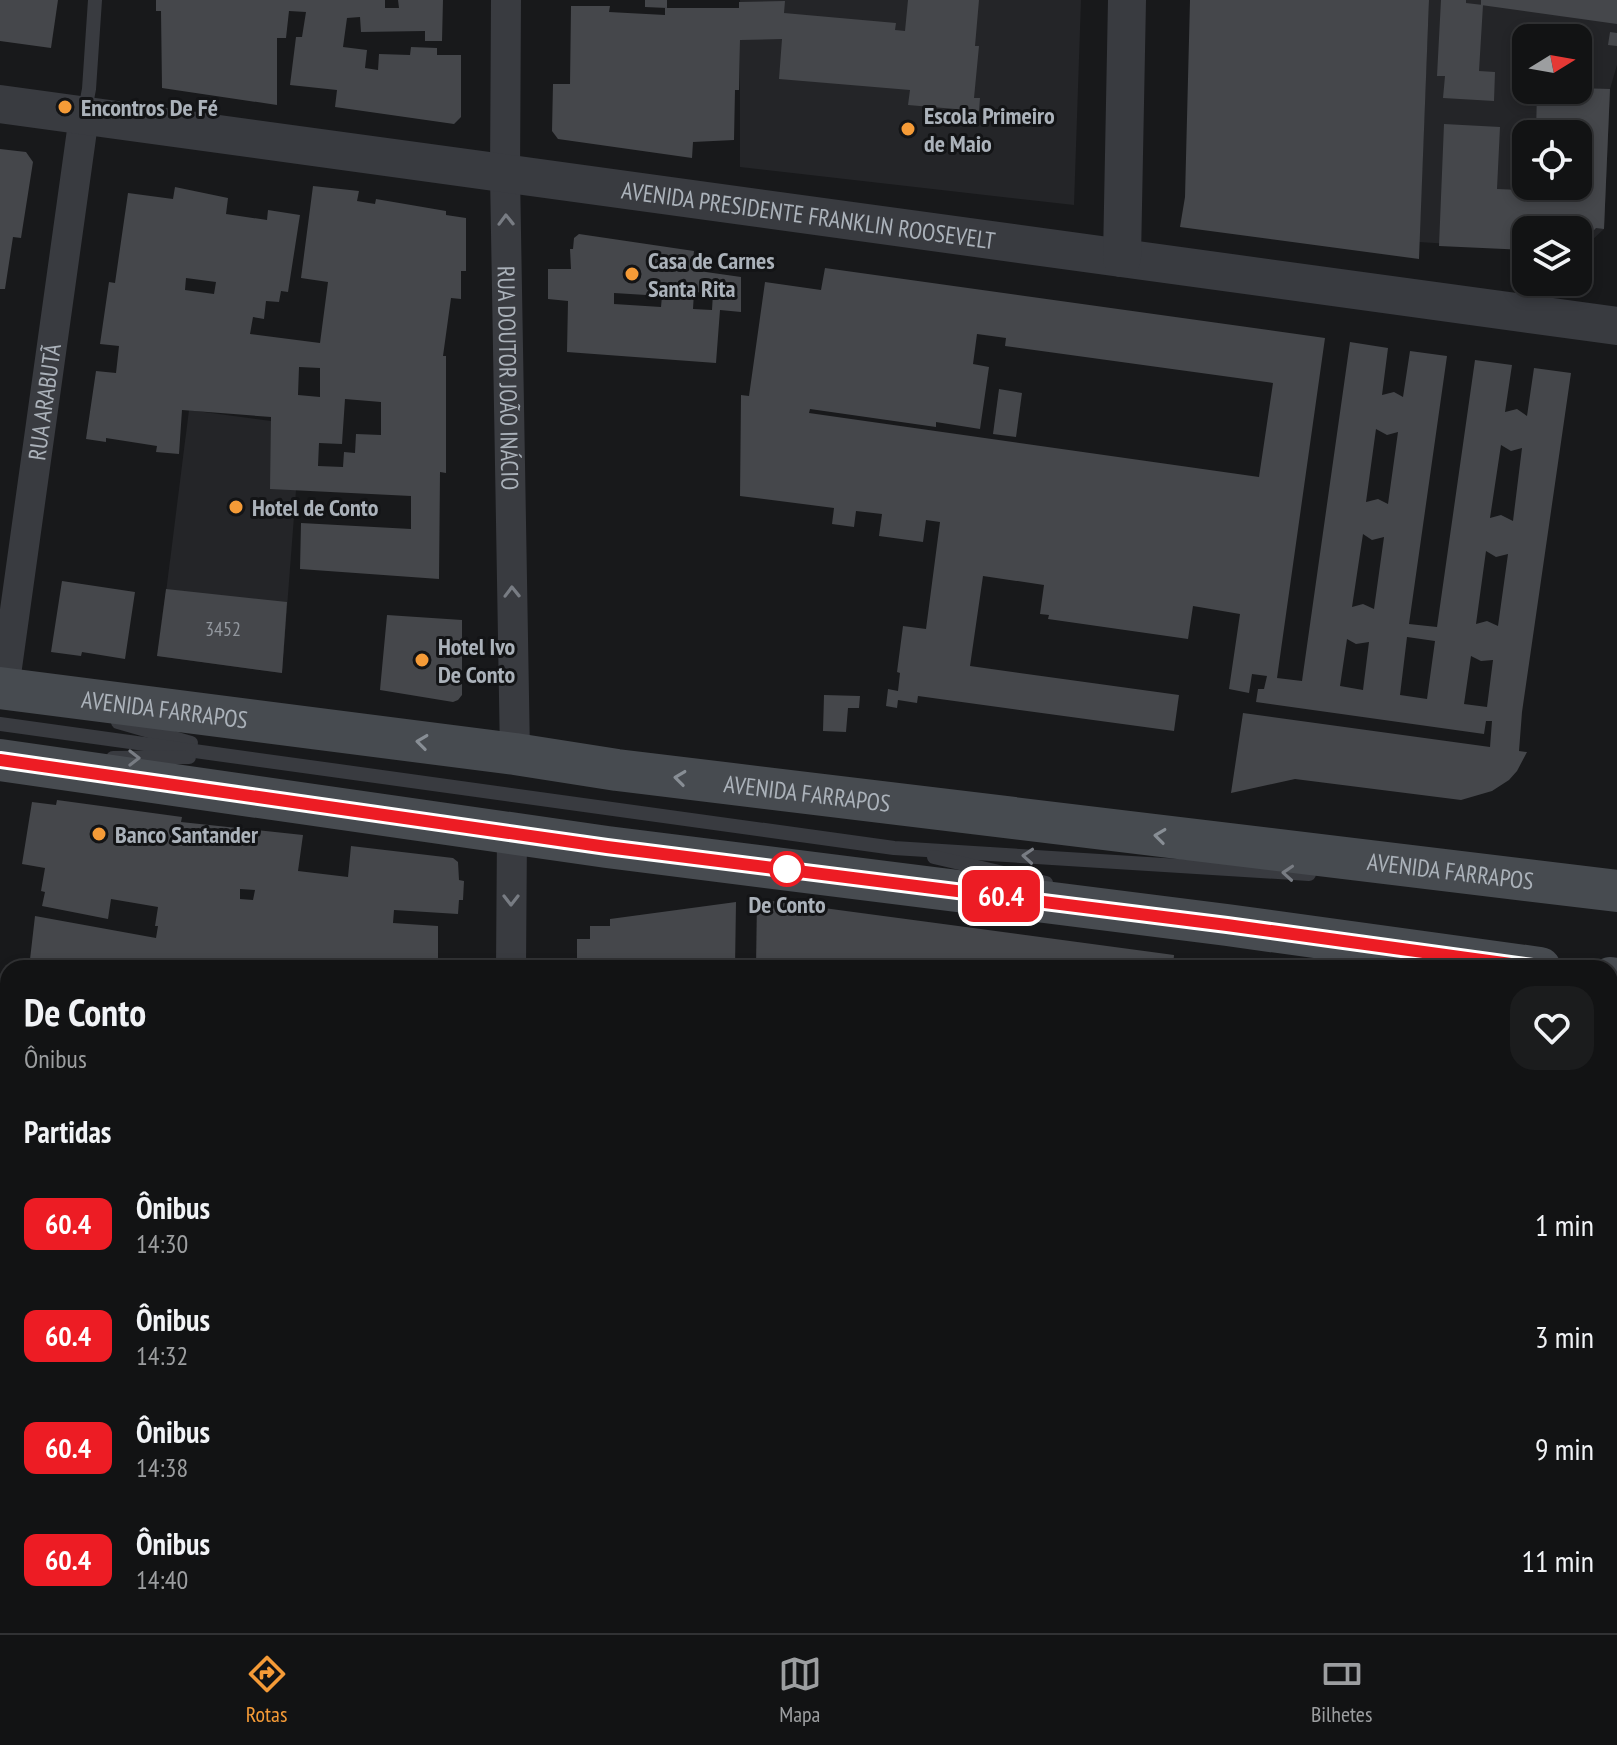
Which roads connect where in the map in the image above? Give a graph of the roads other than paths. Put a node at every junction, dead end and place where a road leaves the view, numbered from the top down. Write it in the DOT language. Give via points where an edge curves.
graph roads {
  1 [pos="95,0"];
  2 [pos="506,0"];
  3 [pos="1127,0"];
  4 [pos="0,104"];
  5 [pos="84,116"];
  6 [pos="505,174"];
  7 [pos="1122,258"];
  8 [pos="1617,326"];
  9 [pos="1,700"];
  10 [pos="515,754"];
  11 [pos="241,757"];
  12 [pos="0,759"];
  13 [pos="512,832"];
  14 [pos="894,848"];
  15 [pos="1319,875"];
  16 [pos="1397,879"];
  17 [pos="1061,886"];
  18 [pos="1617,892"];
  19 [pos="1091,893"];
  20 [pos="1227,925"];
  21 [pos="511,960"];
  22 [pos="1482,960"];
  1 -- 5 [label="lane"];
  2 -- 6 [label="street, RUA DOUTOR JOÃO INÁCIO"];
  3 -- 7 [label="street"];
  4 -- 5 [label="street, AVENIDA PRESIDENTE FRANKLIN ROOSEVELT"];
  5 -- 6 [label="street, AVENIDA PRESIDENTE FRANKLIN ROOSEVELT"];
  5 -- 9 [label="street, RUA ARABUTÃ"];
  6 -- 7 [label="street, AVENIDA PRESIDENTE FRANKLIN ROOSEVELT"];
  10 -- 6 [label="street, RUA DOUTOR JOÃO INÁCIO, one-way"];
  7 -- 8 [label="street, AVENIDA PRESIDENTE FRANKLIN ROOSEVELT"];
  10 -- 9 [label="main road, AVENIDA FARRAPOS, one-way"];
  9 -- 11 [label="lane"];
  9 -- 11 [label="lane" via="100,716"];
  18 -- 10 [label="main road, AVENIDA FARRAPOS, one-way"];
  12 -- 11 [label="lane, one-way"];
  11 -- 14 [label="lane"];
  12 -- 13 [label="main road"];
  13 -- 20 [label="main road"];
  13 -- 21 [label="street, one-way"];
  15 -- 14 [label="lane, one-way"];
  14 -- 17 [label="lane"];
  16 -- 18 [label="lane"];
  19 -- 20 [label="lane"];
  20 -- 22 [label="main road"];
}
